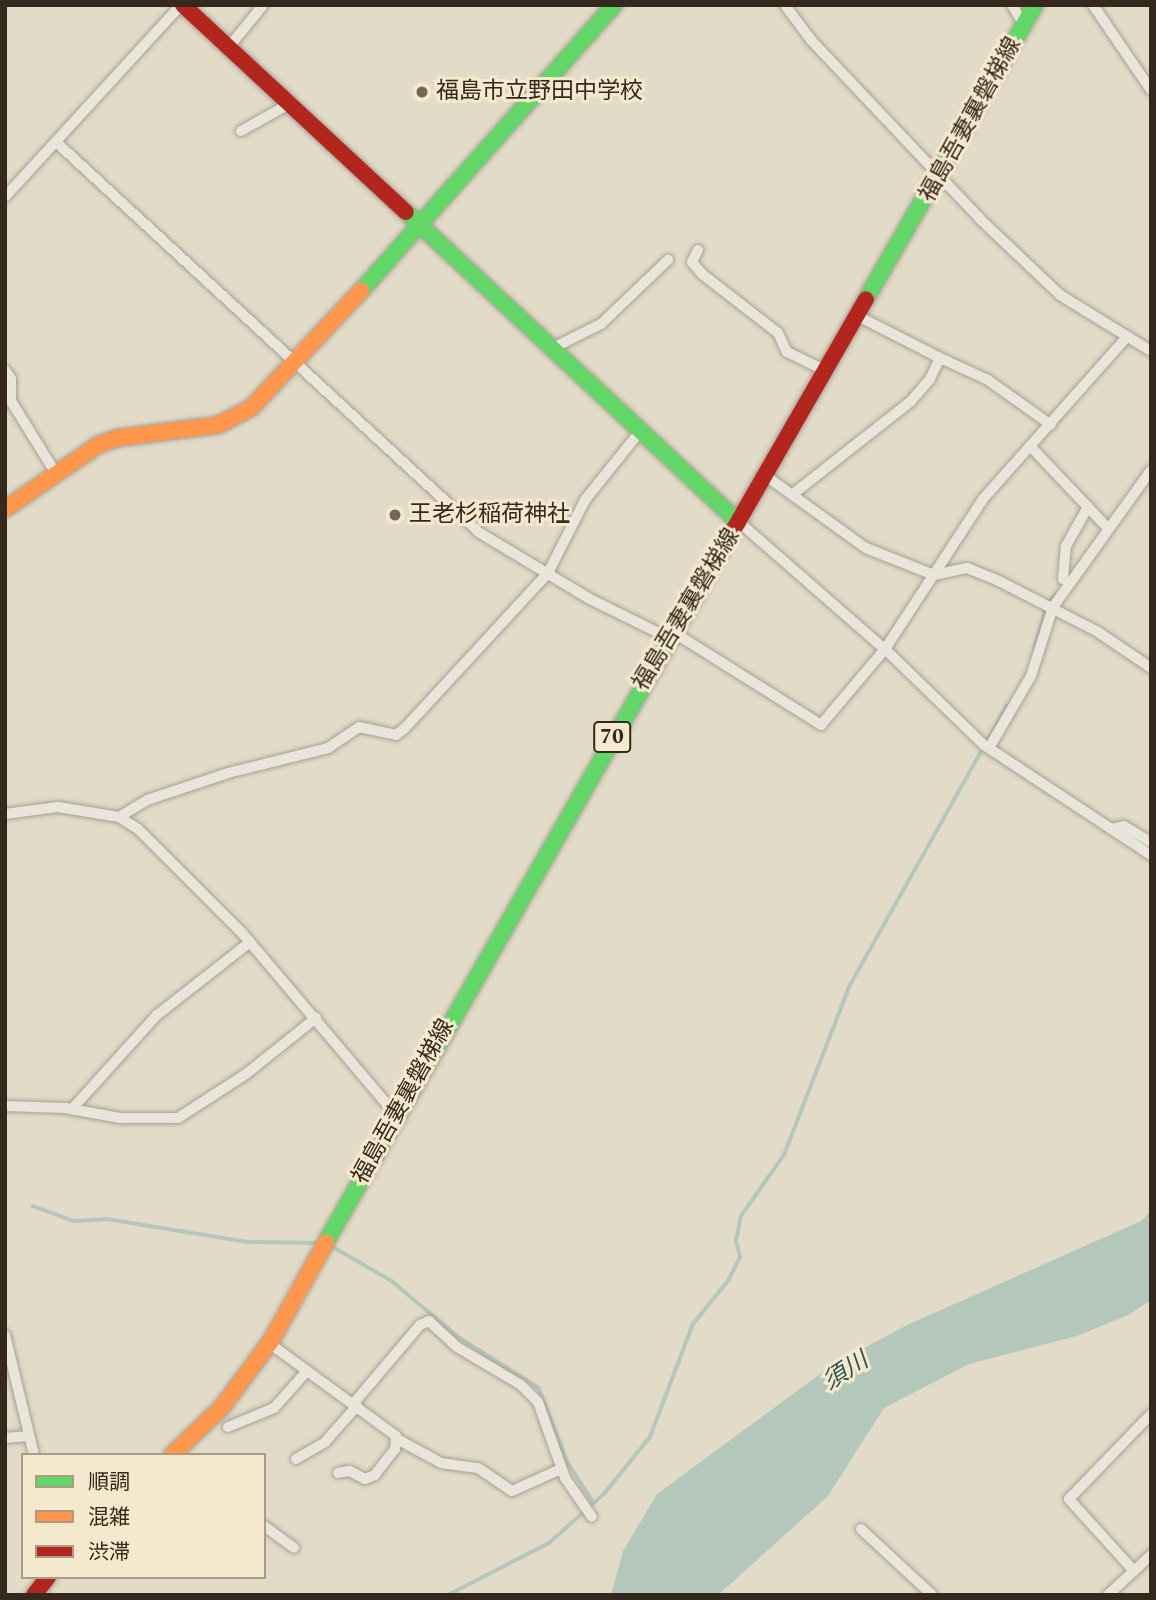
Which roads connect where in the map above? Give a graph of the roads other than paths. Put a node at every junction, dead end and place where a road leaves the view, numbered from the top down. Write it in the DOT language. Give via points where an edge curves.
graph roads {
  1 [pos="182,5"];
  2 [pos="263,5"];
  3 [pos="614,5"];
  4 [pos="785,5"];
  5 [pos="1012,5"];
  6 [pos="1035,5"];
  7 [pos="1093,5"];
  8 [pos="1024,25"];
  9 [pos="229,47"];
  10 [pos="1151,90"];
  11 [pos="290,103"];
  12 [pos="242,131"];
  13 [pos="56,142"];
  14 [pos="941,174"];
  15 [pos="5,197"];
  16 [pos="422,225"];
  17 [pos="698,250"];
  18 [pos="668,260"];
  19 [pos="858,316"];
  20 [pos="1126,338"];
  21 [pos="553,348"];
  22 [pos="1151,351"];
  23 [pos="940,358"];
  24 [pos="296,363"];
  25 [pos="5,370"];
  26 [pos="826,371"];
  27 [pos="1051,425"];
  28 [pos="641,430"];
  29 [pos="1030,446"];
  30 [pos="1151,470"];
  31 [pos="55,471"];
  32 [pos="766,476"];
  33 [pos="793,494"];
  34 [pos="1088,507"];
  35 [pos="5,509"];
  36 [pos="739,522"];
  37 [pos="1105,525"];
  38 [pos="548,573"];
  39 [pos="934,575"];
  40 [pos="1063,579"];
  41 [pos="1053,607"];
  42 [pos="671,635"];
  43 [pos="885,649"];
  44 [pos="1151,668"];
  45 [pos="989,748"];
  46 [pos="5,814"];
  47 [pos="119,817"];
  48 [pos="1111,829"];
  49 [pos="1151,842"];
  50 [pos="1151,855"];
  51 [pos="250,942"];
  52 [pos="316,1018"];
  53 [pos="5,1106"];
  54 [pos="72,1110"];
  55 [pos="396,1115"];
  56 [pos="5,1335"];
  57 [pos="269,1343"];
  58 [pos="307,1371"];
  59 [pos="355,1405"];
  60 [pos="1151,1415"];
  61 [pos="228,1427"];
  62 [pos="29,1436"];
  63 [pos="5,1438"];
  64 [pos="397,1439"];
  65 [pos="33,1453"];
  66 [pos="174,1453"];
  67 [pos="296,1459"];
  68 [pos="561,1469"];
  69 [pos="338,1473"];
  70 [pos="592,1517"];
  71 [pos="266,1527"];
  72 [pos="861,1529"];
  73 [pos="294,1548"];
  74 [pos="1151,1555"];
  75 [pos="1134,1571"];
  76 [pos="46,1579"];
  77 [pos="34,1595"];
  78 [pos="932,1595"];
  79 [pos="1108,1595"];
  1 -- 9 [label="main road"];
  1 -- 13 [label="street"];
  2 -- 9 [label="street"];
  3 -- 16 [label="main road"];
  4 -- 14 [label="street" via="811,40"];
  5 -- 8 [label="street"];
  6 -- 8 [label="main road, 福島吾妻裏磐梯線 / 70"];
  7 -- 10 [label="street"];
  8 -- 14 [label="main road, 福島吾妻裏磐梯線 / 70"];
  9 -- 11 [label="main road"];
  11 -- 12 [label="street"];
  11 -- 16 [label="main road"];
  13 -- 15 [label="street"];
  13 -- 24 [label="street"];
  14 -- 19 [label="main road, 福島吾妻裏磐梯線 / 70"];
  14 -- 20 [label="street" via="979,219 1060,295"];
  16 -- 21 [label="main road"];
  16 -- 24 [label="main road"];
  17 -- 26 [label="street" via="692,262 702,274 778,333 787,352"];
  18 -- 21 [label="street" via="601,324"];
  19 -- 23 [label="street"];
  19 -- 26 [label="main road, 福島吾妻裏磐梯線 / 70"];
  20 -- 22 [label="street"];
  20 -- 27 [label="street"];
  21 -- 28 [label="main road"];
  23 -- 27 [label="street" via="988,380"];
  23 -- 33 [label="street" via="911,401"];
  24 -- 31 [label="main road" via="235,418 201,429 117,438"];
  24 -- 38 [label="street" via="480,533"];
  25 -- 31 [label="street" via="11,379 11,401"];
  26 -- 32 [label="main road, 福島吾妻裏磐梯線 / 70"];
  27 -- 29 [label="street"];
  28 -- 36 [label="main road"];
  28 -- 38 [label="street" via="585,500"];
  29 -- 34 [label="street"];
  29 -- 39 [label="street" via="982,499"];
  30 -- 41 [label="street"];
  31 -- 35 [label="main road"];
  32 -- 33 [label="street"];
  32 -- 36 [label="main road, 福島吾妻裏磐梯線 / 70"];
  33 -- 39 [label="street" via="866,548"];
  34 -- 37 [label="street"];
  34 -- 40 [label="street" via="1066,545"];
  36 -- 42 [label="main road, 福島吾妻裏磐梯線 / 70"];
  36 -- 43 [label="street"];
  38 -- 42 [label="street"];
  38 -- 47 [label="street" via="396,735 359,727 328,748 228,773 147,800"];
  39 -- 41 [label="street" via="967,568"];
  39 -- 43 [label="street"];
  41 -- 44 [label="street"];
  41 -- 45 [label="street" via="1031,676"];
  42 -- 43 [label="street" via="821,724"];
  42 -- 55 [label="main road, 福島吾妻裏磐梯線 / 70"];
  43 -- 45 [label="street"];
  45 -- 48 [label="street"];
  46 -- 47 [label="street" via="41,806"];
  47 -- 51 [label="street" via="138,829"];
  48 -- 49 [label="street" via="1124,827"];
  48 -- 50 [label="street"];
  51 -- 52 [label="street"];
  51 -- 54 [label="street" via="157,1015"];
  52 -- 54 [label="street" via="246,1074 178,1118 120,1118"];
  52 -- 55 [label="street"];
  53 -- 54 [label="street"];
  55 -- 57 [label="main road, 福島吾妻裏磐梯線 / 70"];
  56 -- 62 [label="street"];
  57 -- 58 [label="street"];
  57 -- 66 [label="main road, 福島吾妻裏磐梯線 / 70" via="222,1407"];
  58 -- 59 [label="street"];
  58 -- 61 [label="street" via="274,1408"];
  59 -- 64 [label="street"];
  59 -- 67 [label="street" via="325,1442"];
  59 -- 68 [label="street" via="420,1325 429,1321 457,1347 529,1392 544,1413"];
  60 -- 75 [label="street" via="1069,1499"];
  62 -- 63 [label="street"];
  62 -- 65 [label="street"];
  64 -- 68 [label="street" via="441,1463 478,1468 512,1491"];
  64 -- 69 [label="street" via="395,1449 375,1475 365,1479 349,1471"];
  68 -- 70 [label="street"];
  71 -- 73 [label="street"];
  72 -- 78 [label="street"];
  74 -- 75 [label="street"];
  75 -- 79 [label="street"];
  76 -- 77 [label="main road"];
}
